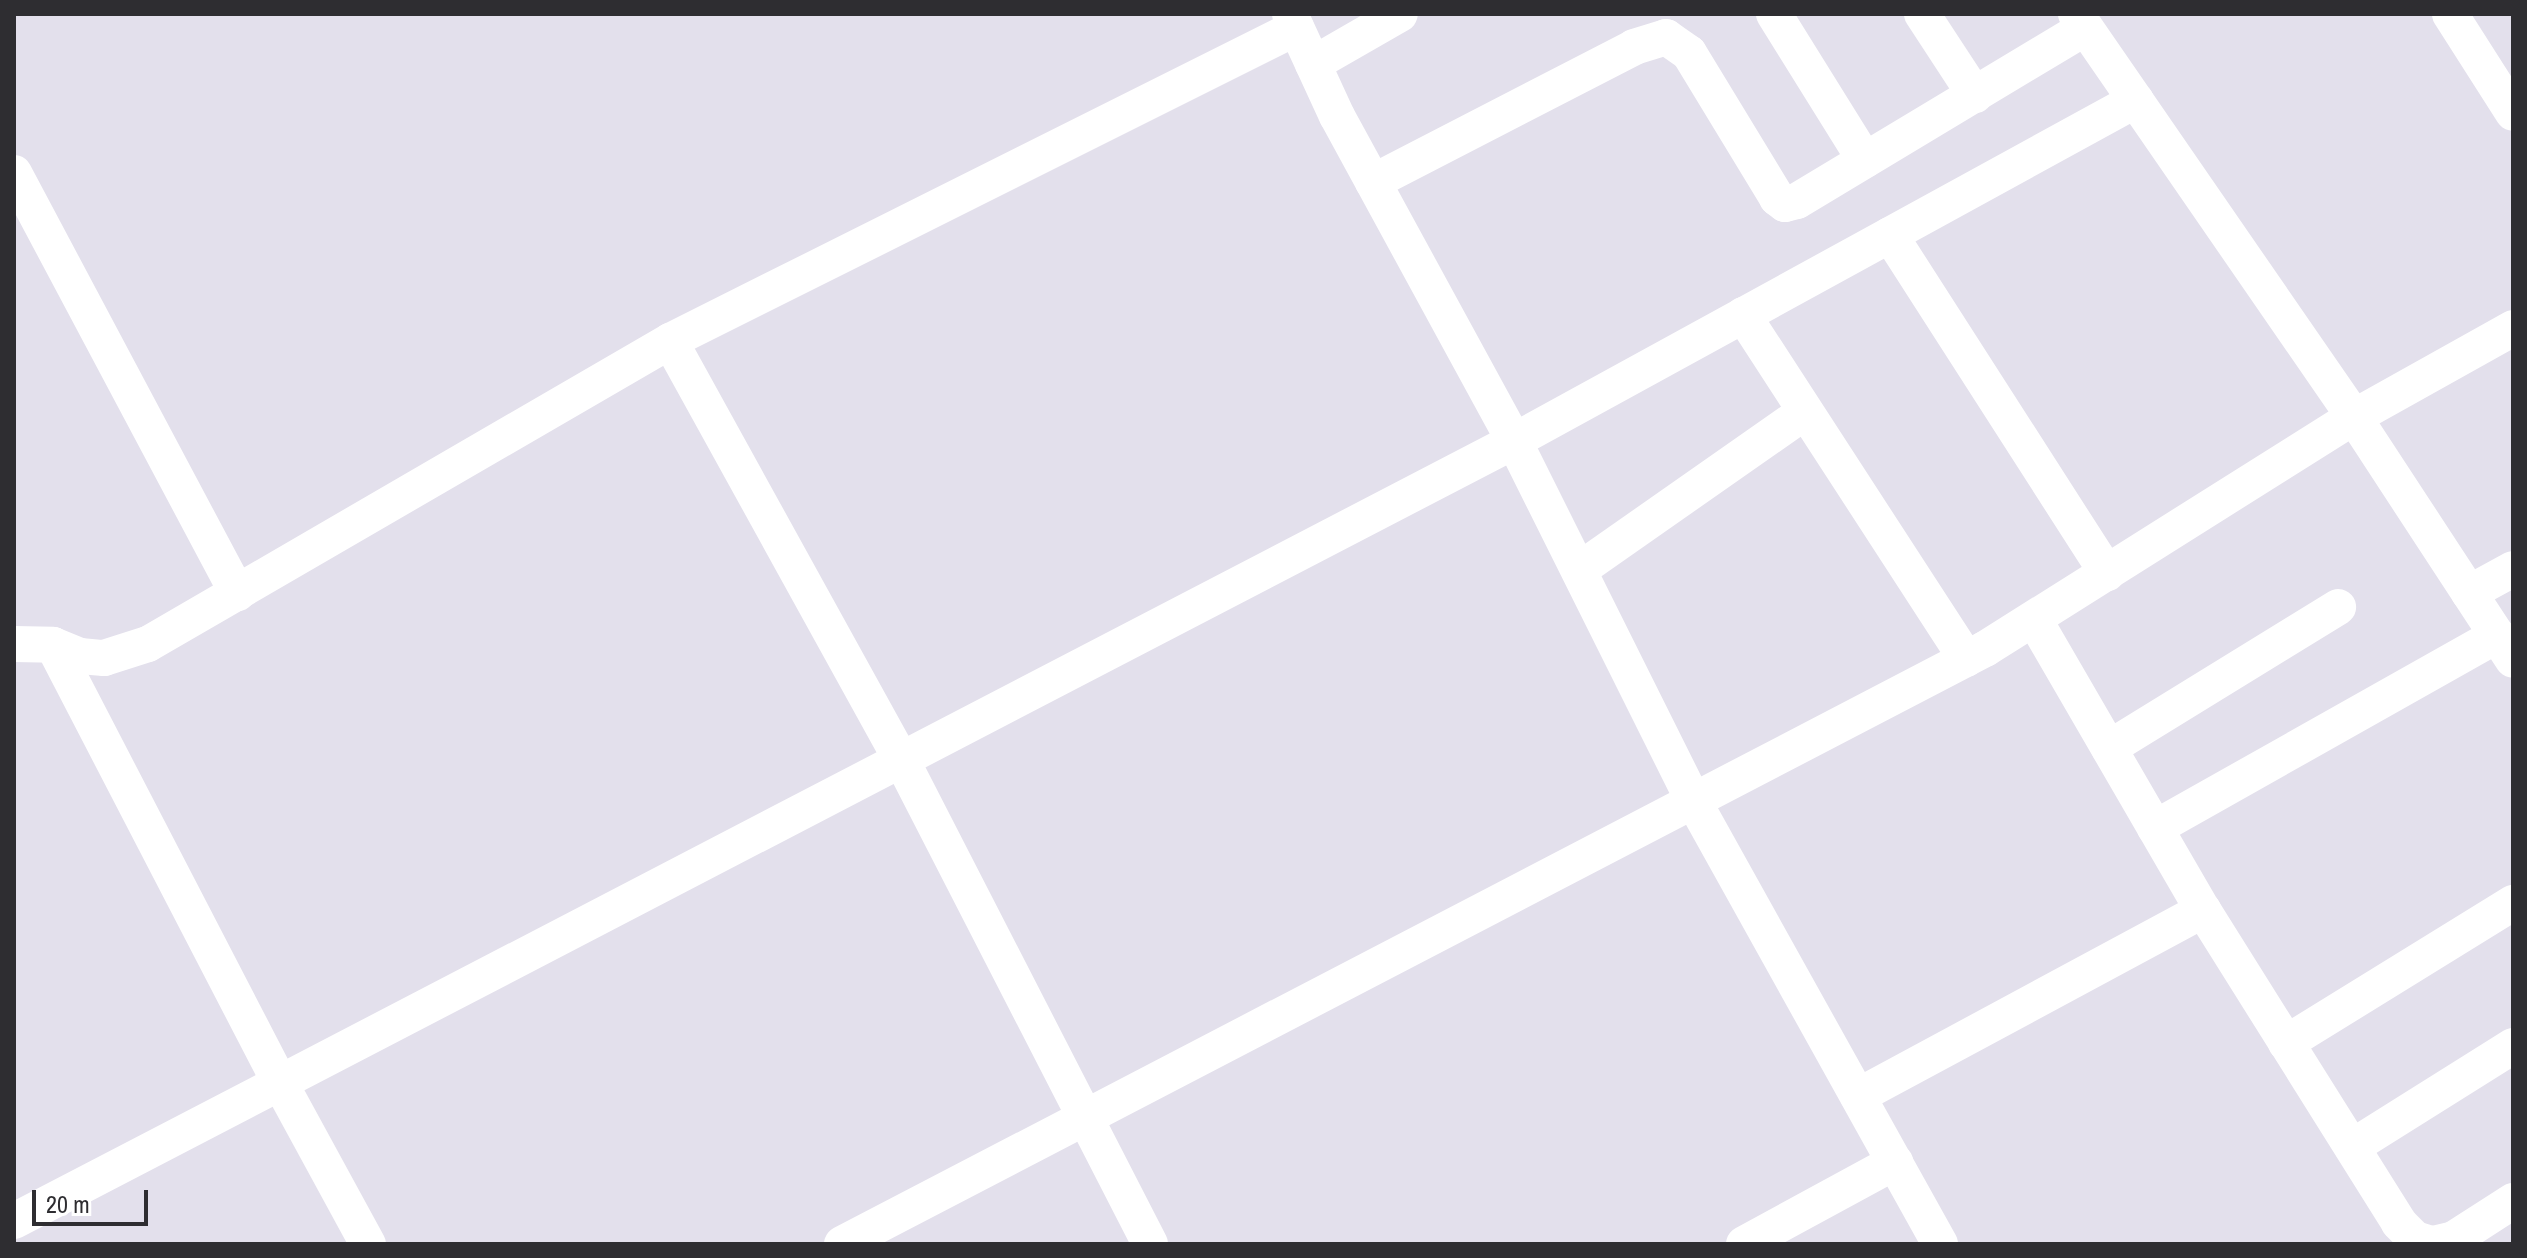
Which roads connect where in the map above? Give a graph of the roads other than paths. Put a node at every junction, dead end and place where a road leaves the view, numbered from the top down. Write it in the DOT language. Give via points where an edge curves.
graph roads {
  1 [pos="1400,14"];
  2 [pos="1774,14"];
  3 [pos="1922,14"];
  4 [pos="2450,14"];
  5 [pos="1293,21"];
  6 [pos="2080,21"];
  7 [pos="1313,64"];
  8 [pos="1975,95"];
  9 [pos="2136,100"];
  10 [pos="2513,113"];
  11 [pos="1865,160"];
  12 [pos="14,173"];
  13 [pos="1373,182"];
  14 [pos="1890,235"];
  15 [pos="1743,315"];
  16 [pos="2513,328"];
  17 [pos="670,341"];
  18 [pos="1805,412"];
  19 [pos="2354,417"];
  20 [pos="1514,441"];
  21 [pos="2513,569"];
  22 [pos="1579,570"];
  23 [pos="2107,573"];
  24 [pos="237,593"];
  25 [pos="2469,593"];
  26 [pos="2338,607"];
  27 [pos="2034,619"];
  28 [pos="14,644"];
  29 [pos="53,645"];
  30 [pos="2505,648"];
  31 [pos="1966,659"];
  32 [pos="2109,748"];
  33 [pos="901,759"];
  34 [pos="1694,802"];
  35 [pos="2155,828"];
  36 [pos="2513,903"];
  37 [pos="2203,910"];
  38 [pos="2286,1043"];
  39 [pos="2513,1046"];
  40 [pos="279,1081"];
  41 [pos="1858,1096"];
  42 [pos="1086,1116"];
  43 [pos="2352,1147"];
  44 [pos="1895,1162"];
  45 [pos="2513,1201"];
  46 [pos="14,1221"];
  47 [pos="368,1244"];
  48 [pos="842,1244"];
  49 [pos="1150,1244"];
  50 [pos="1744,1244"];
  51 [pos="1940,1244"];
  52 [pos="2432,1244"];
  1 -- 7 [label="street"];
  2 -- 11 [label="street"];
  3 -- 8 [label="street"];
  4 -- 10 [label="street"];
  5 -- 7 [label="street"];
  5 -- 17 [label="street"];
  6 -- 8 [label="street"];
  6 -- 9 [label="street"];
  7 -- 13 [label="street"];
  8 -- 11 [label="street"];
  9 -- 14 [label="street"];
  9 -- 19 [label="street"];
  11 -- 13 [label="street" via="1785,204 1689,53 1666,37 1634,47"];
  12 -- 24 [label="street"];
  13 -- 20 [label="street"];
  14 -- 15 [label="street"];
  14 -- 23 [label="street"];
  15 -- 18 [label="street"];
  15 -- 20 [label="street"];
  16 -- 19 [label="street"];
  17 -- 24 [label="street"];
  17 -- 33 [label="street"];
  18 -- 22 [label="street"];
  18 -- 31 [label="street"];
  19 -- 23 [label="street"];
  19 -- 25 [label="street"];
  20 -- 22 [label="street"];
  20 -- 33 [label="street"];
  21 -- 25 [label="street"];
  22 -- 34 [label="street"];
  23 -- 27 [label="street"];
  24 -- 29 [label="street" via="126,654 80,656"];
  25 -- 30 [label="street"];
  26 -- 32 [label="street"];
  27 -- 31 [label="street"];
  27 -- 32 [label="street"];
  28 -- 29 [label="street"];
  29 -- 40 [label="street"];
  30 -- 35 [label="street"];
  31 -- 34 [label="street"];
  32 -- 35 [label="street"];
  33 -- 40 [label="street"];
  33 -- 42 [label="street"];
  34 -- 41 [label="street"];
  34 -- 42 [label="street"];
  35 -- 37 [label="street"];
  36 -- 38 [label="street"];
  37 -- 38 [label="street"];
  37 -- 41 [label="street"];
  38 -- 43 [label="street"];
  39 -- 43 [label="street"];
  40 -- 46 [label="street"];
  40 -- 47 [label="street"];
  41 -- 44 [label="street"];
  42 -- 48 [label="street"];
  42 -- 49 [label="street"];
  43 -- 52 [label="street" via="2399,1223 2415,1239"];
  44 -- 50 [label="street"];
  44 -- 51 [label="street"];
  45 -- 52 [label="street" via="2454,1239"];
}
